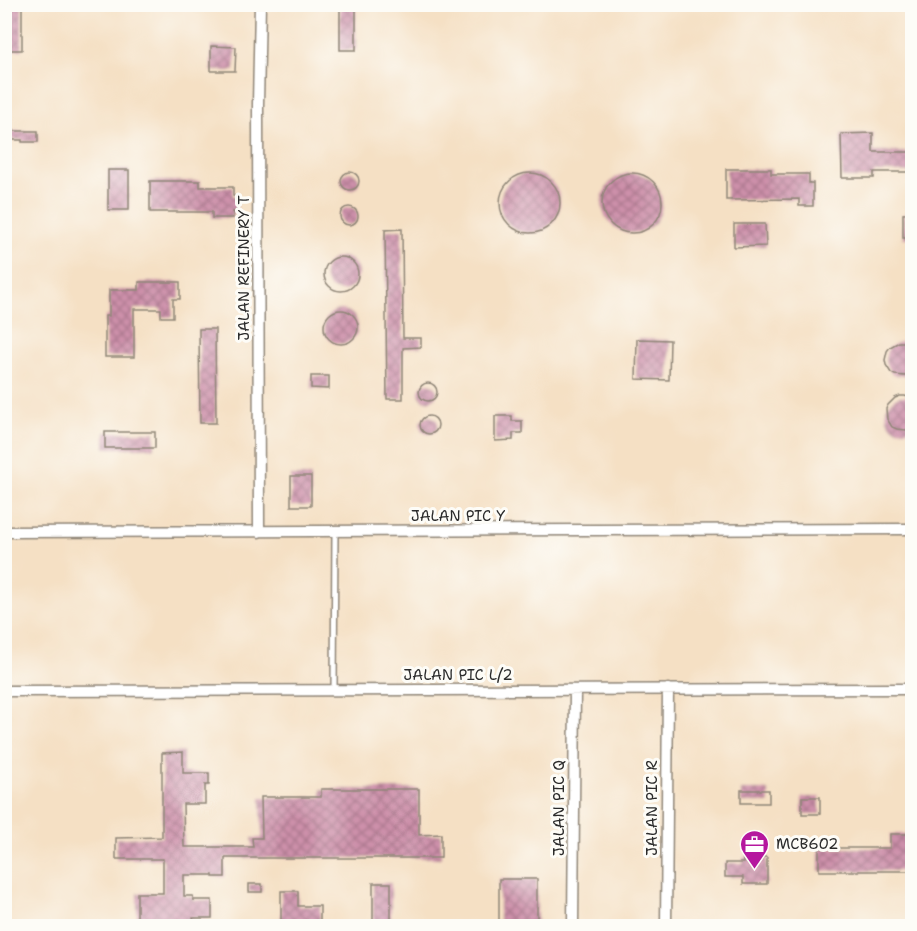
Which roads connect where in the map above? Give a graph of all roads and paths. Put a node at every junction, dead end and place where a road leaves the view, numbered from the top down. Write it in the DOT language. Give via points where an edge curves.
graph roads {
  1 [pos="260,4"];
  2 [pos="912,529"];
  3 [pos="335,531"];
  4 [pos="4,532"];
  5 [pos="259,532"];
  6 [pos="668,689"];
  7 [pos="912,689"];
  8 [pos="334,690"];
  9 [pos="575,690"];
  10 [pos="4,691"];
  11 [pos="573,927"];
  12 [pos="666,927"];
  1 -- 5 [label="street, JALAN REFINERY T"];
  2 -- 3 [label="street, JALAN PIC Y"];
  3 -- 5 [label="street, JALAN PIC Y"];
  3 -- 8 [label="lane"];
  4 -- 5 [label="street, JALAN PIC Y"];
  6 -- 7 [label="street, JALAN PIC L/2"];
  6 -- 9 [label="street, JALAN PIC L/2"];
  6 -- 12 [label="street, JALAN PIC R"];
  8 -- 9 [label="street, JALAN PIC L/2"];
  8 -- 10 [label="street, JALAN PIC L/2"];
  9 -- 11 [label="street, JALAN PIC Q"];
}
